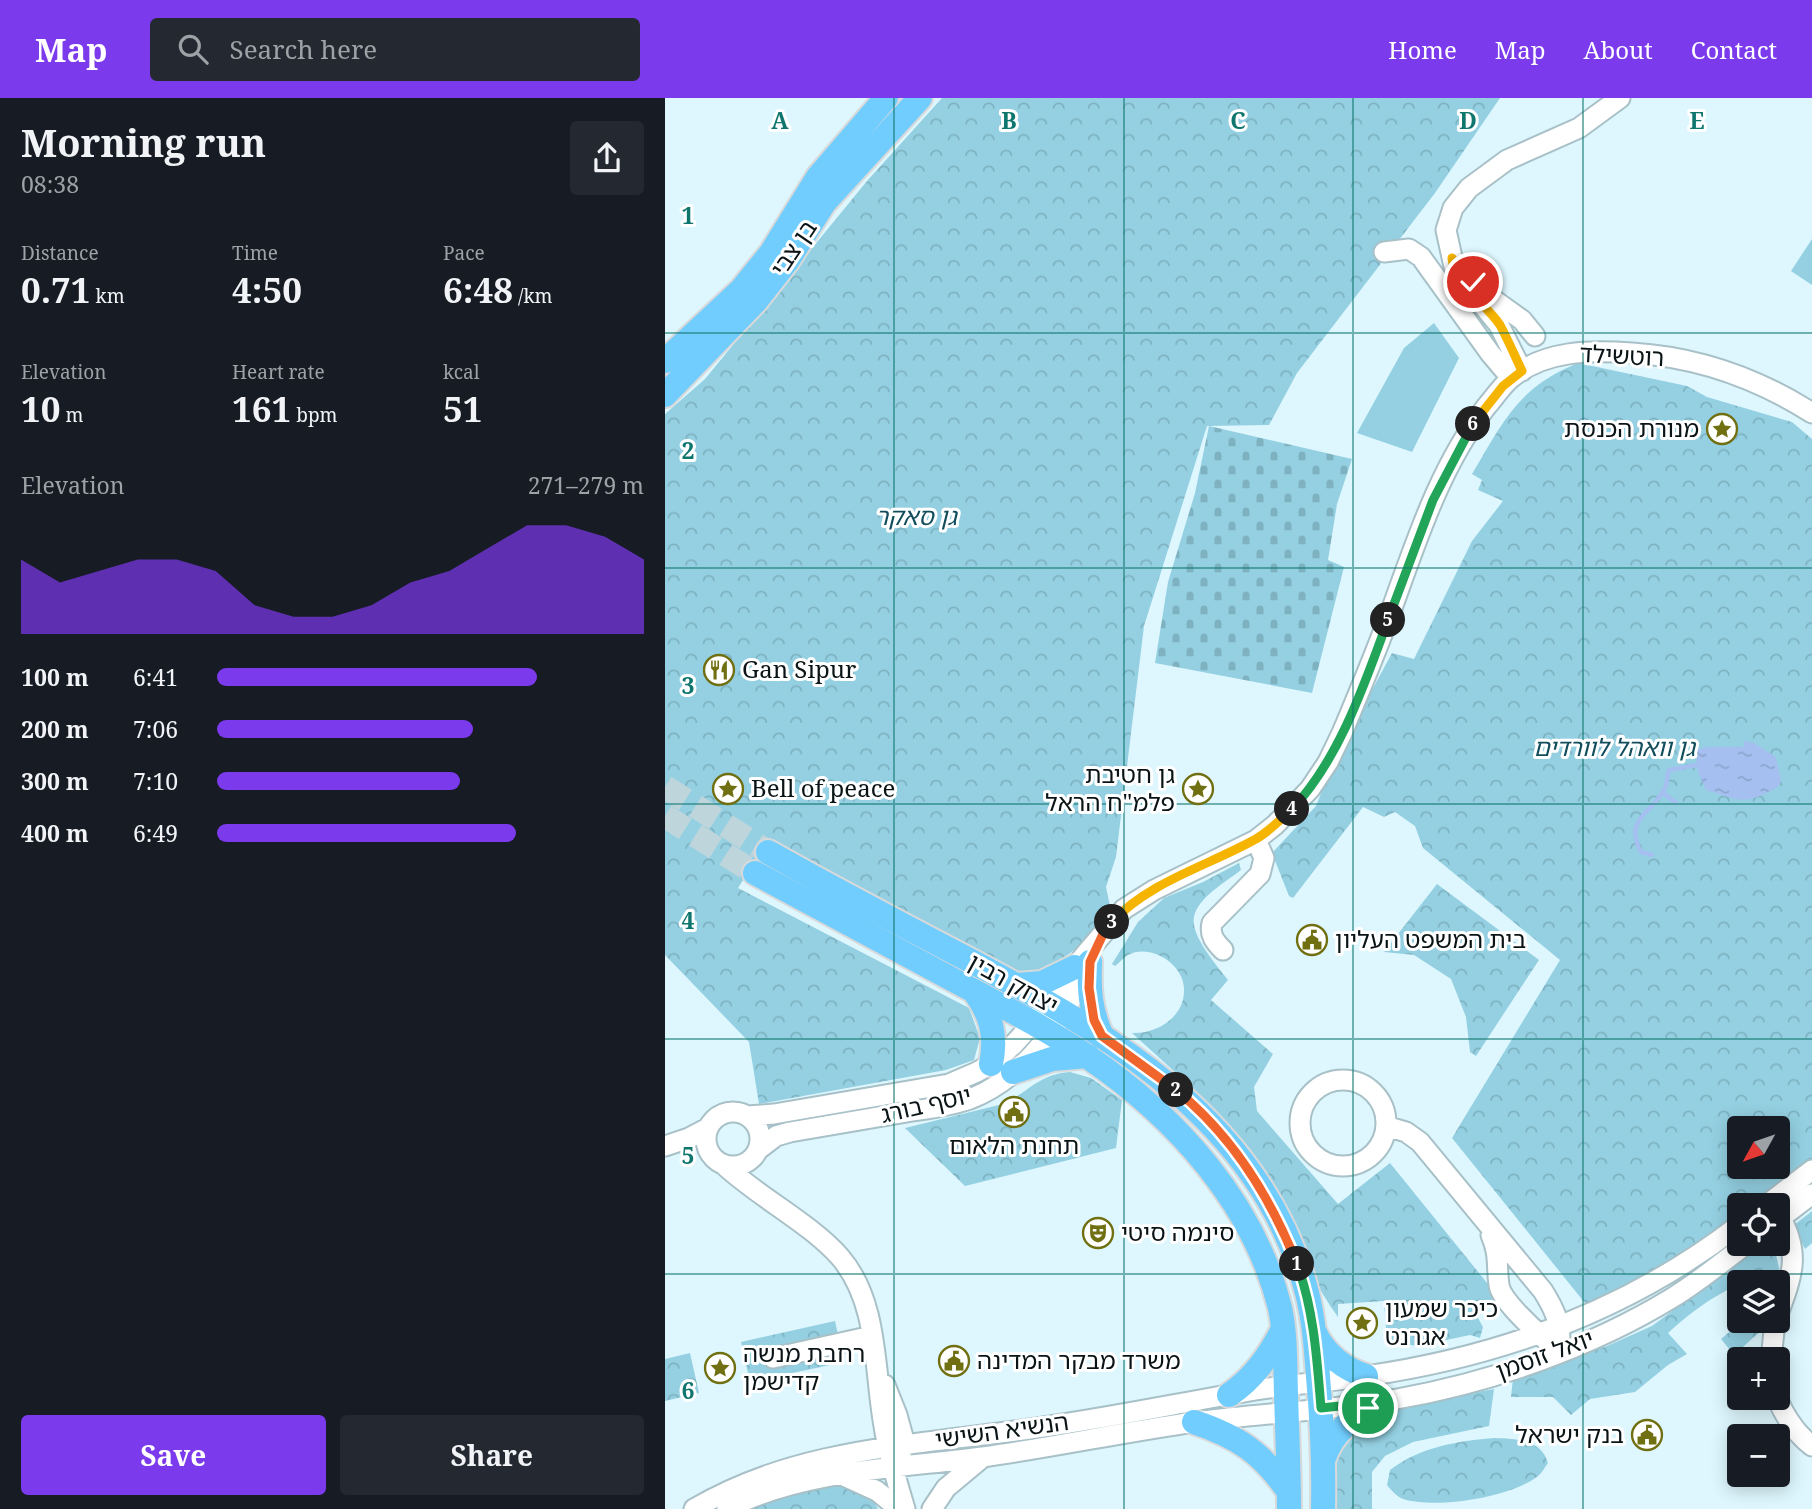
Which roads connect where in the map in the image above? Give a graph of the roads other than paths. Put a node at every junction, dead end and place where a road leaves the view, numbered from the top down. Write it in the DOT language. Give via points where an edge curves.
graph roads {
  1 [pos="920,98"];
  2 [pos="1621,98"];
  3 [pos="881,99"];
  4 [pos="1384,252"];
  5 [pos="1452,258"];
  6 [pos="1535,336"];
  7 [pos="665,361"];
  8 [pos="1517,375"];
  9 [pos="665,395"];
  10 [pos="1812,413"];
  11 [pos="1256,840"];
  12 [pos="1223,950"];
  13 [pos="1083,964"];
  14 [pos="1016,985"];
  15 [pos="974,990"];
  16 [pos="1056,1007"];
  17 [pos="1042,1028"];
  18 [pos="1102,1036"];
  19 [pos="1088,1056"];
  20 [pos="1002,1068"];
  21 [pos="748,1116"];
  22 [pos="1386,1126"];
  23 [pos="709,1128"];
  24 [pos="665,1146"];
  25 [pos="665,1152"];
  26 [pos="757,1153"];
  27 [pos="717,1160"];
  28 [pos="1812,1170"];
  29 [pos="1790,1194"];
  30 [pos="1812,1194"];
  31 [pos="767,1200"];
  32 [pos="1790,1204"];
  33 [pos="1476,1209"];
  34 [pos="1727,1235"];
  35 [pos="1790,1240"];
  36 [pos="1730,1256"];
  37 [pos="1790,1283"];
  38 [pos="1511,1303"];
  39 [pos="1560,1326"];
  40 [pos="1283,1329"];
  41 [pos="1314,1333"];
  42 [pos="1539,1334"];
  43 [pos="871,1336"];
  44 [pos="1507,1344"];
  45 [pos="1560,1352"];
  46 [pos="773,1358"];
  47 [pos="1366,1376"];
  48 [pos="1319,1382"];
  49 [pos="1286,1386"];
  50 [pos="1229,1395"];
  51 [pos="1377,1402"];
  52 [pos="1321,1408"];
  53 [pos="1782,1410"];
  54 [pos="1287,1411"];
  55 [pos="1194,1422"];
  56 [pos="897,1445"];
  57 [pos="1812,1446"];
  58 [pos="984,1457"];
  59 [pos="1324,1459"];
  60 [pos="894,1469"];
  61 [pos="842,1475"];
  62 [pos="1289,1501"];
  63 [pos="694,1509"];
  64 [pos="727,1509"];
  65 [pos="899,1509"];
  66 [pos="905,1509"];
  67 [pos="932,1509"];
  68 [pos="1323,1509"];
  1 -- 9 [label="main road, בן צבי" via="824,203 755,302"];
  2 -- 5 [label="street" via="1579,128 1507,160 1469,188 1453,208 1446,230"];
  3 -- 7 [label="main road, בן צבי" via="818,177 771,253 741,290"];
  4 -- 8 [label="street" via="1409,249 1421,257"];
  5 -- 6 [label="street"];
  5 -- 8 [label="street" via="1459,278 1499,325"];
  8 -- 10 [label="street, רוטשילד" via="1571,353 1656,354 1721,369"];
  8 -- 11 [label="street, רוטשילד" via="1472,425 1436,493 1328,762 1310,789"];
  11 -- 12 [label="street" via="1264,858 1260,874 1212,923 1213,940"];
  11 -- 13 [label="street, רוטשילד" via="1124,909"];
  13 -- 14 [label="main road" via="1042,983"];
  13 -- 16 [label="street, רוטשילד"];
  13 -- 18 [label="main road" via="1094,1020"];
  14 -- 15 [label="main road, יצחק רבין" via="762,862"];
  14 -- 16 [label="main road, יצחק רבין"];
  15 -- 17 [label="main road, יצחק רבין"];
  15 -- 20 [label="main road" via="986,1010"];
  16 -- 17 [label="street, יוסף בורג"];
  16 -- 18 [label="main road, יצחק רבין"];
  17 -- 19 [label="main road, יצחק רבין"];
  17 -- 20 [label="street, יוסף בורג" via="1037,1051"];
  18 -- 41 [label="main road, יצחק רבין" via="1183,1096 1250,1169 1293,1254 1307,1293"];
  19 -- 20 [label="main road"];
  19 -- 40 [label="main road, יצחק רבין" via="1158,1112 1229,1196 1266,1268"];
  20 -- 21 [label="street, יוסף בורג" via="949,1084"];
  20 -- 26 [label="street, יוסף בורג" via="987,1090 955,1104 790,1132 776,1136"];
  21 -- 23 [label="street" via="730,1112 713,1120"];
  21 -- 26 [label="street" via="759,1130"];
  22 -- 22 [label="street" via="1385,1112 1369,1088 1335,1081 1316,1089 1307,1100 1300,1127 1312,1153 1337,1166 1351,1166 1375,1152"];
  22 -- 33 [label="street" via="1420,1142"];
  23 -- 24 [label="street"];
  23 -- 27 [label="street" via="706,1142"];
  25 -- 27 [label="street"];
  26 -- 27 [label="street" via="743,1165"];
  26 -- 31 [label="street" via="752,1165 754,1178"];
  27 -- 31 [label="street"];
  28 -- 29 [label="street"];
  30 -- 32 [label="street"];
  31 -- 43 [label="street" via="833,1249 848,1266 864,1301"];
  33 -- 38 [label="street" via="1498,1252 1499,1288"];
  33 -- 39 [label="street" via="1543,1291"];
  34 -- 39 [label="street, יואל זוסמן" via="1630,1296"];
  35 -- 37 [label="street" via="1794,1261"];
  36 -- 45 [label="street, יואל זוסמן" via="1672,1298"];
  38 -- 42 [label="street"];
  38 -- 44 [label="street" via="1515,1324"];
  39 -- 42 [label="street, יואל זוסמן"];
  39 -- 45 [label="street"];
  40 -- 49 [label="main road, יצחק רבין"];
  40 -- 50 [label="main road" via="1260,1367"];
  41 -- 47 [label="main road" via="1336,1360"];
  41 -- 48 [label="main road, יצחק רבין"];
  42 -- 44 [label="street, יואל זוסמן"];
  42 -- 45 [label="street"];
  43 -- 46 [label="street"];
  43 -- 56 [label="street" via="881,1409"];
  44 -- 47 [label="street, יואל זוסמן"];
  45 -- 51 [label="street, יואל זוסמן" via="1508,1371"];
  47 -- 48 [label="street, יואל זוסמן"];
  48 -- 49 [label="street, הנשיא השישי"];
  48 -- 52 [label="main road, יצחק רבין"];
  49 -- 50 [label="street, הנשיא השישי"];
  49 -- 54 [label="main road, יצחק רבין"];
  50 -- 56 [label="street, הנשיא השישי" via="1037,1428"];
  51 -- 52 [label="street, יואל זוסמן"];
  51 -- 59 [label="main road" via="1341,1430"];
  52 -- 54 [label="street, הנשיא השישי"];
  52 -- 59 [label="main road, יצחק רבין"];
  53 -- 57 [label="street"];
  54 -- 55 [label="street, הנשיא השישי"];
  54 -- 62 [label="main road, יצחק רבין"];
  55 -- 58 [label="street, הנשיא השישי"];
  55 -- 62 [label="main road" via="1253,1450"];
  56 -- 60 [label="street"];
  56 -- 63 [label="street, הנשיא השישי" via="783,1469"];
  58 -- 60 [label="street, הנשיא השישי"];
  58 -- 67 [label="street" via="946,1488"];
  59 -- 68 [label="main road, יצחק רבין"];
  60 -- 61 [label="street, הנשיא השישי"];
  60 -- 66 [label="street"];
  61 -- 64 [label="street, הנשיא השישי" via="773,1489"];
  61 -- 65 [label="street" via="877,1491"];
}
